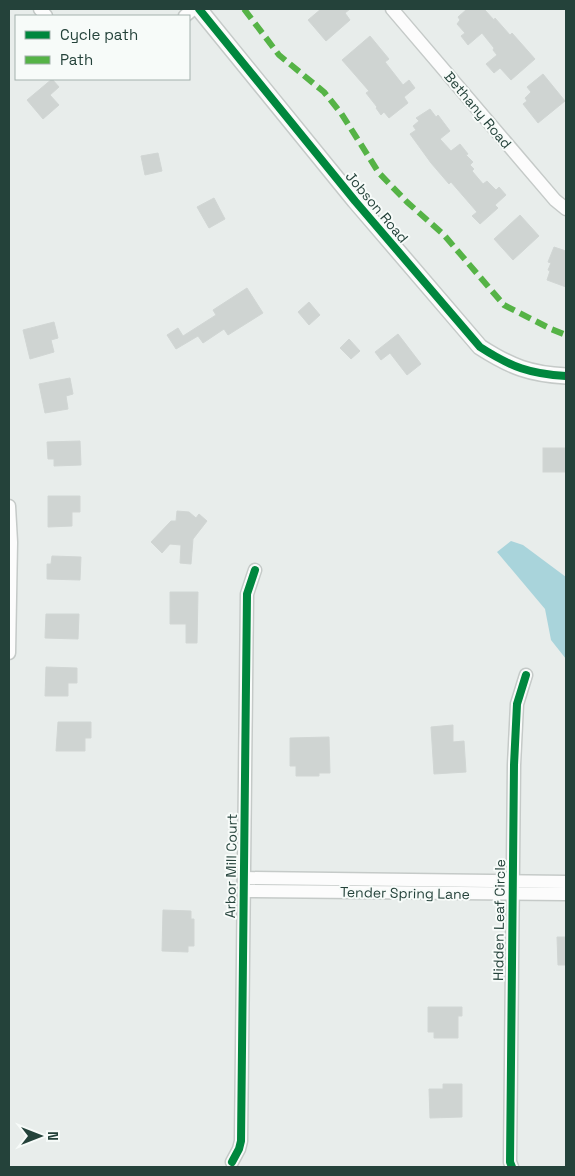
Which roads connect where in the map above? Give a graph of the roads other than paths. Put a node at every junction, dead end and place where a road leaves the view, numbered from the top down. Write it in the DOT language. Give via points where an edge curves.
graph roads {
  1 [pos="199,9"];
  2 [pos="392,9"];
  3 [pos="566,209"];
  4 [pos="566,376"];
  5 [pos="9,506"];
  6 [pos="255,570"];
  7 [pos="9,653"];
  8 [pos="526,675"];
  9 [pos="566,882"];
  10 [pos="244,885"];
  11 [pos="512,887"];
  12 [pos="566,894"];
  13 [pos="232,1162"];
  14 [pos="512,1167"];
  1 -- 4 [label="street, Jobson Road" via="355,201 480,347 520,368 543,375"];
  2 -- 3 [label="street, Bethany Road"];
  5 -- 7 [label="street"];
  6 -- 10 [label="street, Arbor Mill Court" via="247,594"];
  8 -- 11 [label="street, Hidden Leaf Circle" via="517,704"];
  9 -- 11 [label="street, Tender Spring Lane"];
  10 -- 11 [label="street, Tender Spring Lane"];
  10 -- 13 [label="street, Arbor Mill Court" via="241,1141"];
  11 -- 12 [label="street, Tender Spring Lane"];
  11 -- 14 [label="street, Hidden Leaf Circle"];
}
